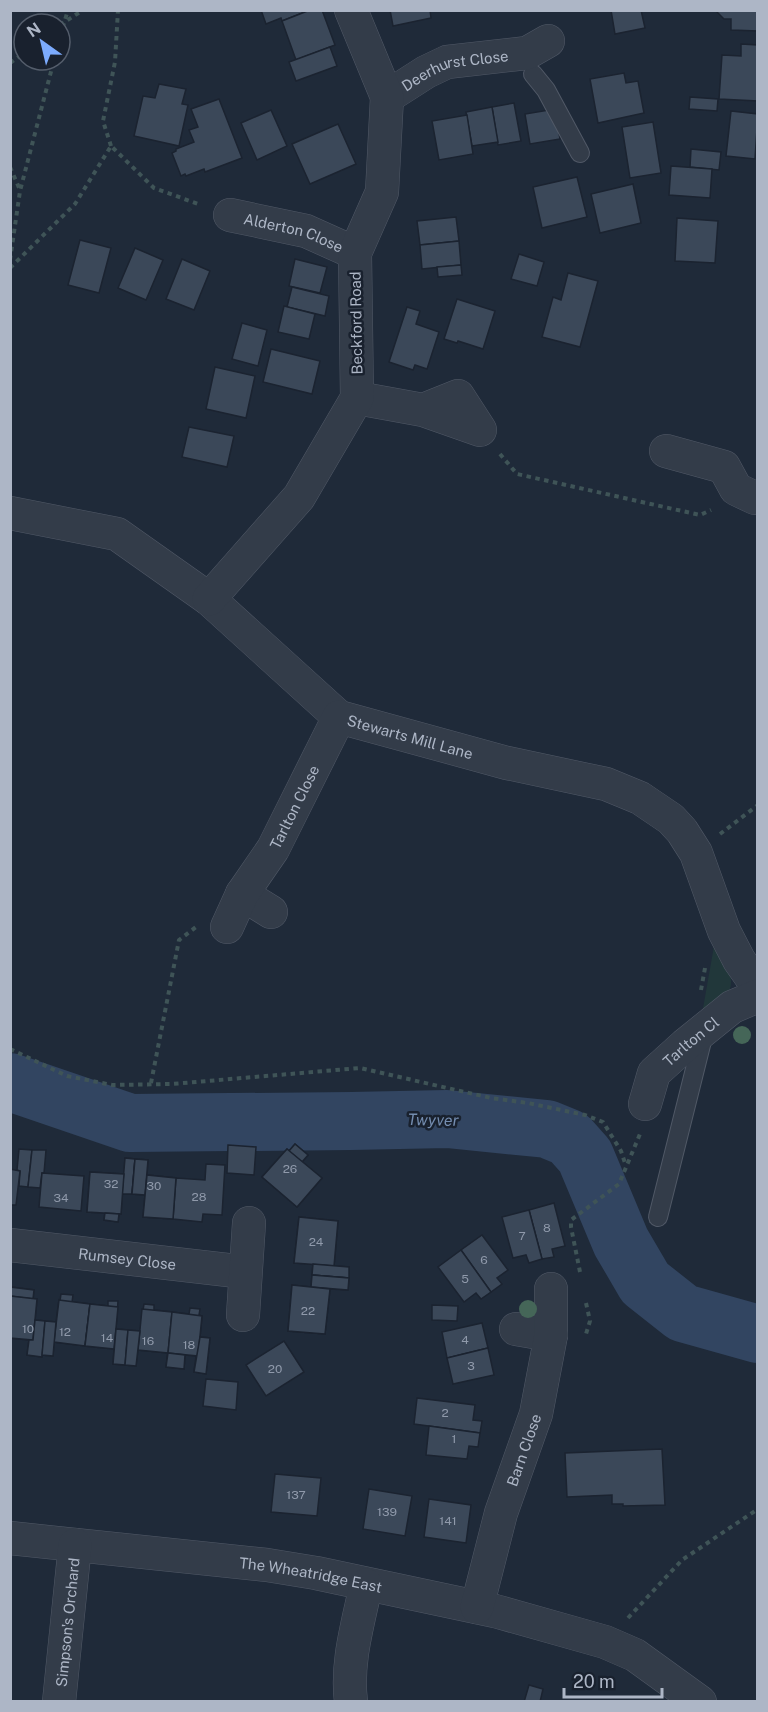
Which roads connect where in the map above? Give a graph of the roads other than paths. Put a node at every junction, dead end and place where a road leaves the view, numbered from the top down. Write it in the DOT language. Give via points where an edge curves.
graph roads {
  1 [pos="351,10"];
  2 [pos="536,56"];
  3 [pos="387,97"];
  4 [pos="580,153"];
  5 [pos="230,214"];
  6 [pos="355,253"];
  7 [pos="357,398"];
  8 [pos="480,430"];
  9 [pos="666,451"];
  10 [pos="747,494"];
  11 [pos="10,513"];
  12 [pos="209,599"];
  13 [pos="339,717"];
  14 [pos="242,894"];
  15 [pos="271,912"];
  16 [pos="212,927"];
  17 [pos="748,953"];
  18 [pos="758,987"];
  19 [pos="758,996"];
  20 [pos="705,1029"];
  21 [pos="645,1104"];
  22 [pos="658,1217"];
  23 [pos="249,1223"];
  24 [pos="10,1245"];
  25 [pos="246,1272"];
  26 [pos="551,1289"];
  27 [pos="243,1315"];
  28 [pos="516,1329"];
  29 [pos="550,1335"];
  30 [pos="10,1538"];
  31 [pos="75,1545"];
  32 [pos="366,1585"];
  33 [pos="477,1607"];
  34 [pos="59,1701"];
  35 [pos="351,1701"];
  36 [pos="700,1701"];
  1 -- 3 [label="street, Beckford Road"];
  2 -- 3 [label="street, Deerhurst Close" via="447,62"];
  2 -- 4 [label="lane" via="546,90"];
  3 -- 6 [label="street, Beckford Road" via="382,192"];
  5 -- 6 [label="street, Alderton Close" via="306,231"];
  6 -- 7 [label="street, Beckford Road"];
  7 -- 8 [label="street" via="423,410"];
  7 -- 12 [label="street" via="299,497"];
  9 -- 10 [label="street" via="724,468"];
  11 -- 12 [label="street, Stewarts Mill Lane" via="117,534"];
  12 -- 13 [label="street, Stewarts Mill Lane"];
  13 -- 14 [label="street, Tarlton Close" via="273,849"];
  13 -- 17 [label="street, Stewarts Mill Lane" via="507,763 606,784 639,798 682,831 696,853 724,931"];
  14 -- 15 [label="street"];
  14 -- 16 [label="street, Tarlton Close"];
  17 -- 18 [label="street, Stewarts Mill Lane"];
  19 -- 20 [label="street, Tarlton Cl" via="732,1007"];
  20 -- 21 [label="street, Tarlton Cl" via="654,1073"];
  20 -- 22 [label="lane"];
  23 -- 25 [label="street"];
  24 -- 25 [label="street, Rumsey Close"];
  25 -- 27 [label="street"];
  26 -- 29 [label="street, Barn Close"];
  28 -- 29 [label="street"];
  29 -- 33 [label="street, Barn Close" via="536,1414 501,1513"];
  30 -- 31 [label="street, The Wheatridge East"];
  31 -- 32 [label="street, The Wheatridge East" via="267,1565"];
  31 -- 34 [label="street, Simpson's Orchard"];
  32 -- 33 [label="street, The Wheatridge East"];
  32 -- 35 [label="street" via="350,1664"];
  33 -- 36 [label="street, The Wheatridge East" via="605,1642 635,1655"];
}
